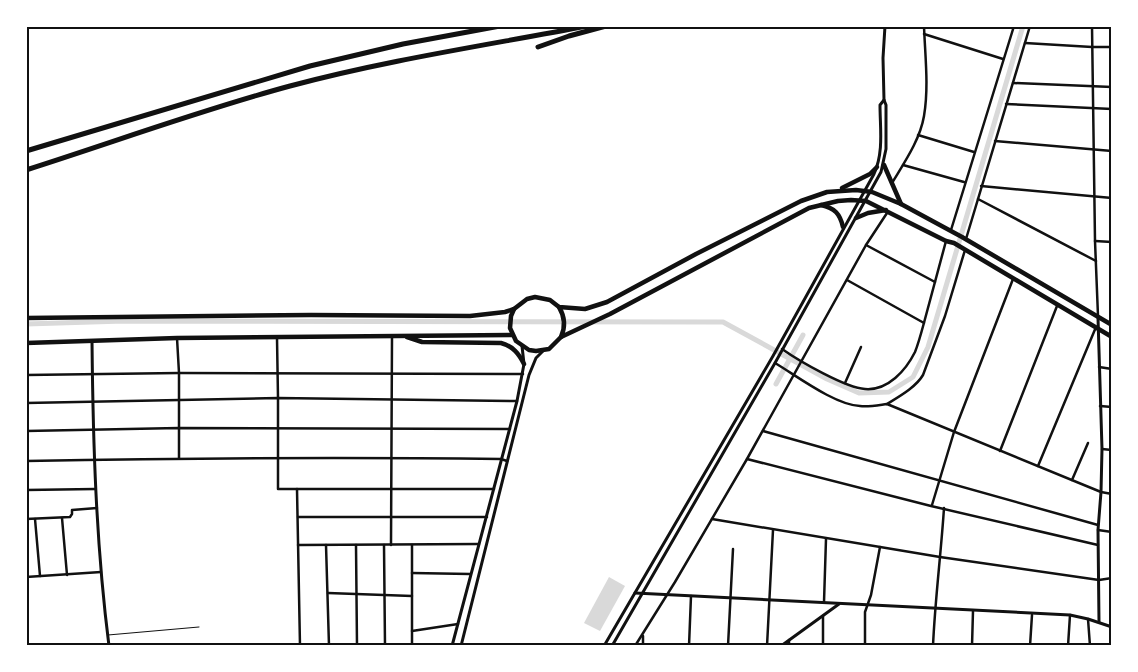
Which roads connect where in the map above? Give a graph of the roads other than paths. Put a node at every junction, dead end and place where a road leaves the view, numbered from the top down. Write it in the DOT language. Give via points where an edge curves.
graph roads {
  1 [pos="500,26"];
  2 [pos="587,26"];
  3 [pos="606,26"];
  4 [pos="885,26"];
  5 [pos="924,26"];
  6 [pos="1014,26"];
  7 [pos="1030,26"];
  8 [pos="1092,26"];
  9 [pos="924,34"];
  10 [pos="1025,42"];
  11 [pos="1112,46"];
  12 [pos="1092,47"];
  13 [pos="538,48"];
  14 [pos="1003,59"];
  15 [pos="1013,83"];
  16 [pos="1092,86"];
  17 [pos="1112,87"];
  18 [pos="884,100"];
  19 [pos="1006,104"];
  20 [pos="1093,108"];
  21 [pos="1112,109"];
  22 [pos="918,135"];
  23 [pos="996,141"];
  24 [pos="1093,150"];
  25 [pos="26,151"];
  26 [pos="1112,151"];
  27 [pos="975,152"];
  28 [pos="884,165"];
  29 [pos="903,165"];
  30 [pos="877,167"];
  31 [pos="26,170"];
  32 [pos="964,182"];
  33 [pos="892,184"];
  34 [pos="981,186"];
  35 [pos="838,190"];
  36 [pos="865,190"];
  37 [pos="872,192"];
  38 [pos="1094,197"];
  39 [pos="1112,198"];
  40 [pos="978,199"];
  41 [pos="859,200"];
  42 [pos="866,201"];
  43 [pos="901,204"];
  44 [pos="820,205"];
  45 [pos="887,211"];
  46 [pos="856,218"];
  47 [pos="843,227"];
  48 [pos="953,232"];
  49 [pos="964,238"];
  50 [pos="946,241"];
  51 [pos="1095,241"];
  52 [pos="1112,242"];
  53 [pos="866,245"];
  54 [pos="963,248"];
  55 [pos="1096,261"];
  56 [pos="1013,278"];
  57 [pos="847,280"];
  58 [pos="935,282"];
  59 [pos="1058,305"];
  60 [pos="559,307"];
  61 [pos="514,309"];
  62 [pos="26,318"];
  63 [pos="1098,318"];
  64 [pos="924,323"];
  65 [pos="1112,325"];
  66 [pos="1097,328"];
  67 [pos="403,335"];
  68 [pos="512,335"];
  69 [pos="392,336"];
  70 [pos="561,337"];
  71 [pos="1112,337"];
  72 [pos="178,338"];
  73 [pos="277,338"];
  74 [pos="92,341"];
  75 [pos="26,343"];
  76 [pos="522,346"];
  77 [pos="861,346"];
  78 [pos="544,350"];
  79 [pos="782,350"];
  80 [pos="800,361"];
  81 [pos="775,363"];
  82 [pos="524,364"];
  83 [pos="1099,368"];
  84 [pos="1112,368"];
  85 [pos="179,373"];
  86 [pos="278,373"];
  87 [pos="392,373"];
  88 [pos="92,374"];
  89 [pos="523,374"];
  90 [pos="793,374"];
  91 [pos="26,375"];
  92 [pos="845,382"];
  93 [pos="278,398"];
  94 [pos="179,400"];
  95 [pos="392,400"];
  96 [pos="517,401"];
  97 [pos="92,402"];
  98 [pos="26,403"];
  99 [pos="887,404"];
  100 [pos="1100,406"];
  101 [pos="1112,407"];
  102 [pos="180,428"];
  103 [pos="391,428"];
  104 [pos="278,429"];
  105 [pos="510,429"];
  106 [pos="93,430"];
  107 [pos="26,431"];
  108 [pos="763,431"];
  109 [pos="954,432"];
  110 [pos="1088,443"];
  111 [pos="1102,449"];
  112 [pos="1112,450"];
  113 [pos="1000,451"];
  114 [pos="391,457"];
  115 [pos="179,458"];
  116 [pos="277,458"];
  117 [pos="501,459"];
  118 [pos="747,459"];
  119 [pos="26,460"];
  120 [pos="94,460"];
  121 [pos="508,461"];
  122 [pos="1038,466"];
  123 [pos="1072,480"];
  124 [pos="940,481"];
  125 [pos="297,489"];
  126 [pos="391,489"];
  127 [pos="494,489"];
  128 [pos="26,490"];
  129 [pos="95,490"];
  130 [pos="1101,492"];
  131 [pos="1112,494"];
  132 [pos="932,506"];
  133 [pos="97,508"];
  134 [pos="944,508"];
  135 [pos="391,516"];
  136 [pos="298,517"];
  137 [pos="487,517"];
  138 [pos="62,518"];
  139 [pos="26,519"];
  140 [pos="35,519"];
  141 [pos="712,519"];
  142 [pos="1098,525"];
  143 [pos="773,530"];
  144 [pos="1098,530"];
  145 [pos="1112,531"];
  146 [pos="826,539"];
  147 [pos="479,544"];
  148 [pos="298,545"];
  149 [pos="326,545"];
  150 [pos="356,545"];
  151 [pos="384,545"];
  152 [pos="391,545"];
  153 [pos="412,545"];
  154 [pos="1098,545"];
  155 [pos="880,547"];
  156 [pos="733,549"];
  157 [pos="940,557"];
  158 [pos="101,572"];
  159 [pos="412,573"];
  160 [pos="470,574"];
  161 [pos="67,575"];
  162 [pos="40,576"];
  163 [pos="26,577"];
  164 [pos="1112,578"];
  165 [pos="1099,580"];
  166 [pos="328,593"];
  167 [pos="634,593"];
  168 [pos="356,594"];
  169 [pos="642,594"];
  170 [pos="384,595"];
  171 [pos="667,595"];
  172 [pos="412,596"];
  173 [pos="690,596"];
  174 [pos="730,598"];
  175 [pos="769,600"];
  176 [pos="824,603"];
  177 [pos="840,604"];
  178 [pos="867,606"];
  179 [pos="934,609"];
  180 [pos="973,611"];
  181 [pos="1032,615"];
  182 [pos="1070,615"];
  183 [pos="823,616"];
  184 [pos="1088,618"];
  185 [pos="1099,622"];
  186 [pos="458,624"];
  187 [pos="199,627"];
  188 [pos="1112,627"];
  189 [pos="412,631"];
  190 [pos="643,634"];
  191 [pos="108,635"];
  192 [pos="454,636"];
  193 [pos="463,638"];
  194 [pos="789,640"];
  195 [pos="109,646"];
  196 [pos="300,646"];
  197 [pos="329,646"];
  198 [pos="357,646"];
  199 [pos="385,646"];
  200 [pos="412,646"];
  201 [pos="452,646"];
  202 [pos="461,646"];
  203 [pos="604,646"];
  204 [pos="612,646"];
  205 [pos="636,646"];
  206 [pos="643,646"];
  207 [pos="689,646"];
  208 [pos="728,646"];
  209 [pos="767,646"];
  210 [pos="781,646"];
  211 [pos="789,646"];
  212 [pos="823,646"];
  213 [pos="865,646"];
  214 [pos="932,646"];
  215 [pos="972,646"];
  216 [pos="1030,646"];
  217 [pos="1068,646"];
  218 [pos="1090,646"];
  1 -- 25 [label="highway" via="310,66"];
  2 -- 31 [label="highway" via="411,59 291,86"];
  3 -- 13 [label="highway"];
  4 -- 18 [label="street"];
  5 -- 9 [label="street"];
  6 -- 14 [label="street"];
  7 -- 10 [label="street"];
  8 -- 12 [label="street"];
  9 -- 14 [label="street"];
  9 -- 22 [label="street" via="926,91 924,117"];
  10 -- 12 [label="street"];
  10 -- 15 [label="street"];
  11 -- 12 [label="street"];
  12 -- 16 [label="street"];
  14 -- 27 [label="street"];
  15 -- 16 [label="street"];
  15 -- 19 [label="street"];
  16 -- 17 [label="street"];
  16 -- 20 [label="street"];
  18 -- 28 [label="street"];
  18 -- 30 [label="street" via="880,105"];
  19 -- 20 [label="street"];
  19 -- 23 [label="street"];
  20 -- 21 [label="street"];
  20 -- 24 [label="street"];
  22 -- 27 [label="street"];
  22 -- 29 [label="street"];
  23 -- 24 [label="street"];
  23 -- 34 [label="street"];
  24 -- 26 [label="street"];
  24 -- 38 [label="street"];
  27 -- 32 [label="street"];
  28 -- 33 [label="main road"];
  28 -- 37 [label="street"];
  29 -- 32 [label="street"];
  29 -- 33 [label="street"];
  30 -- 35 [label="main road"];
  30 -- 36 [label="street"];
  32 -- 48 [label="street"];
  33 -- 43 [label="main road"];
  34 -- 38 [label="street"];
  34 -- 40 [label="street"];
  35 -- 36 [label="main road"];
  35 -- 60 [label="main road" via="801,202 607,302 585,310"];
  36 -- 37 [label="main road"];
  36 -- 41 [label="street"];
  37 -- 42 [label="street"];
  37 -- 43 [label="main road"];
  38 -- 39 [label="street"];
  38 -- 51 [label="street"];
  40 -- 49 [label="street"];
  40 -- 55 [label="street"];
  41 -- 42 [label="main road"];
  41 -- 44 [label="main road"];
  41 -- 47 [label="street"];
  42 -- 45 [label="main road"];
  42 -- 46 [label="street"];
  43 -- 48 [label="main road"];
  44 -- 47 [label="main road" via="835,210"];
  44 -- 70 [label="main road"];
  45 -- 46 [label="main road"];
  45 -- 50 [label="main road"];
  45 -- 53 [label="street"];
  46 -- 79 [label="street"];
  47 -- 167 [label="street" via="773,356"];
  48 -- 49 [label="main road"];
  49 -- 63 [label="main road"];
  50 -- 54 [label="main road"];
  50 -- 58 [label="street"];
  51 -- 52 [label="street"];
  51 -- 55 [label="street"];
  53 -- 57 [label="street"];
  53 -- 58 [label="street"];
  54 -- 56 [label="main road"];
  54 -- 99 [label="street" via="945,316 923,375"];
  55 -- 63 [label="street"];
  56 -- 59 [label="main road"];
  56 -- 109 [label="street"];
  57 -- 64 [label="street"];
  57 -- 80 [label="street"];
  58 -- 64 [label="street"];
  59 -- 66 [label="main road"];
  59 -- 113 [label="street"];
  60 -- 61 [label="main road" via="550,300 535,297"];
  60 -- 70 [label="main road" via="565,321"];
  61 -- 62 [label="main road" via="470,316"];
  61 -- 68 [label="main road" via="510,328"];
  63 -- 65 [label="main road"];
  63 -- 66 [label="street"];
  64 -- 92 [label="street" via="915,352 895,380 866,389"];
  66 -- 71 [label="main road"];
  66 -- 83 [label="street"];
  66 -- 122 [label="street"];
  67 -- 68 [label="main road"];
  67 -- 69 [label="main road"];
  67 -- 82 [label="main road" via="422,342 501,343 514,350"];
  68 -- 76 [label="main road"];
  69 -- 73 [label="main road"];
  69 -- 87 [label="street"];
  70 -- 78 [label="main road" via="554,346"];
  72 -- 73 [label="main road"];
  72 -- 74 [label="main road"];
  72 -- 85 [label="street"];
  73 -- 86 [label="street"];
  74 -- 75 [label="main road"];
  74 -- 88 [label="street"];
  76 -- 78 [label="main road"];
  76 -- 82 [label="street"];
  77 -- 92 [label="street"];
  78 -- 121 [label="street" via="536,358 529,375"];
  79 -- 80 [label="street"];
  79 -- 81 [label="street"];
  80 -- 90 [label="street"];
  80 -- 92 [label="street"];
  81 -- 90 [label="street"];
  81 -- 169 [label="street"];
  82 -- 89 [label="street"];
  83 -- 84 [label="street"];
  83 -- 100 [label="street"];
  85 -- 86 [label="street"];
  85 -- 88 [label="street"];
  85 -- 94 [label="street"];
  86 -- 87 [label="street"];
  86 -- 93 [label="street"];
  87 -- 89 [label="street"];
  87 -- 95 [label="street"];
  88 -- 91 [label="street"];
  88 -- 97 [label="street"];
  89 -- 96 [label="street"];
  90 -- 99 [label="street" via="851,405"];
  90 -- 108 [label="street"];
  93 -- 94 [label="street"];
  93 -- 95 [label="street"];
  93 -- 104 [label="street"];
  94 -- 97 [label="street"];
  94 -- 102 [label="street"];
  95 -- 96 [label="street"];
  95 -- 103 [label="street"];
  96 -- 105 [label="street"];
  97 -- 98 [label="street"];
  97 -- 106 [label="street"];
  99 -- 109 [label="street"];
  100 -- 101 [label="street"];
  100 -- 111 [label="street"];
  102 -- 104 [label="street"];
  102 -- 106 [label="street"];
  102 -- 115 [label="street"];
  103 -- 104 [label="street"];
  103 -- 105 [label="street"];
  103 -- 114 [label="street"];
  104 -- 116 [label="street"];
  105 -- 117 [label="street"];
  106 -- 107 [label="street"];
  106 -- 120 [label="street"];
  108 -- 118 [label="street"];
  108 -- 124 [label="street"];
  109 -- 113 [label="street"];
  109 -- 124 [label="street"];
  110 -- 123 [label="street"];
  111 -- 112 [label="street"];
  111 -- 130 [label="street"];
  113 -- 122 [label="street"];
  114 -- 116 [label="street"];
  114 -- 117 [label="street"];
  114 -- 126 [label="street"];
  115 -- 116 [label="street"];
  115 -- 120 [label="street"];
  116 -- 125 [label="street" via="278,489"];
  117 -- 121 [label="street"];
  117 -- 127 [label="street"];
  118 -- 132 [label="street"];
  118 -- 141 [label="street"];
  119 -- 120 [label="street"];
  120 -- 129 [label="street"];
  121 -- 193 [label="street"];
  122 -- 123 [label="street"];
  123 -- 130 [label="street"];
  124 -- 132 [label="street"];
  124 -- 142 [label="street"];
  125 -- 126 [label="street"];
  125 -- 136 [label="street"];
  126 -- 127 [label="street"];
  126 -- 135 [label="street"];
  127 -- 137 [label="street"];
  128 -- 129 [label="street"];
  129 -- 133 [label="street"];
  130 -- 131 [label="street"];
  130 -- 142 [label="street"];
  132 -- 134 [label="street"];
  133 -- 138 [label="street" via="74,509 71,516"];
  133 -- 158 [label="street"];
  134 -- 154 [label="street"];
  134 -- 157 [label="street"];
  135 -- 136 [label="street"];
  135 -- 137 [label="street"];
  135 -- 152 [label="street"];
  136 -- 148 [label="street"];
  137 -- 147 [label="street"];
  138 -- 140 [label="street"];
  138 -- 161 [label="street"];
  139 -- 140 [label="street"];
  140 -- 162 [label="street"];
  141 -- 143 [label="street"];
  141 -- 171 [label="street"];
  142 -- 144 [label="street"];
  143 -- 146 [label="street"];
  143 -- 175 [label="street"];
  144 -- 145 [label="street"];
  144 -- 154 [label="street"];
  146 -- 155 [label="street"];
  146 -- 176 [label="street"];
  147 -- 153 [label="street"];
  147 -- 160 [label="street"];
  148 -- 149 [label="street"];
  148 -- 196 [label="street"];
  149 -- 150 [label="street"];
  149 -- 166 [label="street"];
  150 -- 151 [label="street"];
  150 -- 168 [label="street"];
  151 -- 152 [label="street"];
  151 -- 170 [label="street"];
  152 -- 153 [label="street"];
  153 -- 159 [label="street"];
  154 -- 165 [label="street"];
  155 -- 157 [label="street"];
  155 -- 178 [label="street"];
  156 -- 174 [label="street"];
  157 -- 165 [label="street"];
  157 -- 179 [label="street"];
  158 -- 161 [label="street"];
  158 -- 191 [label="street"];
  159 -- 160 [label="street"];
  159 -- 172 [label="street"];
  160 -- 186 [label="street"];
  161 -- 162 [label="street"];
  162 -- 163 [label="street"];
  164 -- 165 [label="street"];
  165 -- 185 [label="street"];
  166 -- 168 [label="street"];
  166 -- 197 [label="street"];
  167 -- 169 [label="street"];
  167 -- 203 [label="street"];
  168 -- 170 [label="street"];
  168 -- 198 [label="street"];
  169 -- 171 [label="street"];
  169 -- 204 [label="street"];
  170 -- 172 [label="street"];
  170 -- 199 [label="street"];
  171 -- 173 [label="street"];
  171 -- 190 [label="street"];
  172 -- 189 [label="street"];
  173 -- 174 [label="street"];
  173 -- 207 [label="street"];
  174 -- 175 [label="street"];
  174 -- 208 [label="street"];
  175 -- 176 [label="street"];
  175 -- 209 [label="street"];
  176 -- 177 [label="street"];
  177 -- 178 [label="street"];
  177 -- 183 [label="street"];
  178 -- 179 [label="street"];
  178 -- 213 [label="street"];
  179 -- 180 [label="street"];
  179 -- 214 [label="street"];
  180 -- 181 [label="street"];
  180 -- 215 [label="street"];
  181 -- 182 [label="street"];
  181 -- 216 [label="street"];
  182 -- 184 [label="street"];
  182 -- 217 [label="street"];
  183 -- 194 [label="street"];
  183 -- 212 [label="street"];
  184 -- 185 [label="street"];
  184 -- 218 [label="street"];
  185 -- 188 [label="street"];
  186 -- 189 [label="street"];
  186 -- 192 [label="street"];
  187 -- 191 [label="lane"];
  189 -- 200 [label="street"];
  190 -- 205 [label="street"];
  190 -- 206 [label="street"];
  191 -- 195 [label="street"];
  192 -- 193 [label="street"];
  192 -- 201 [label="street"];
  193 -- 202 [label="street"];
  194 -- 210 [label="street"];
  194 -- 211 [label="street"];
}
